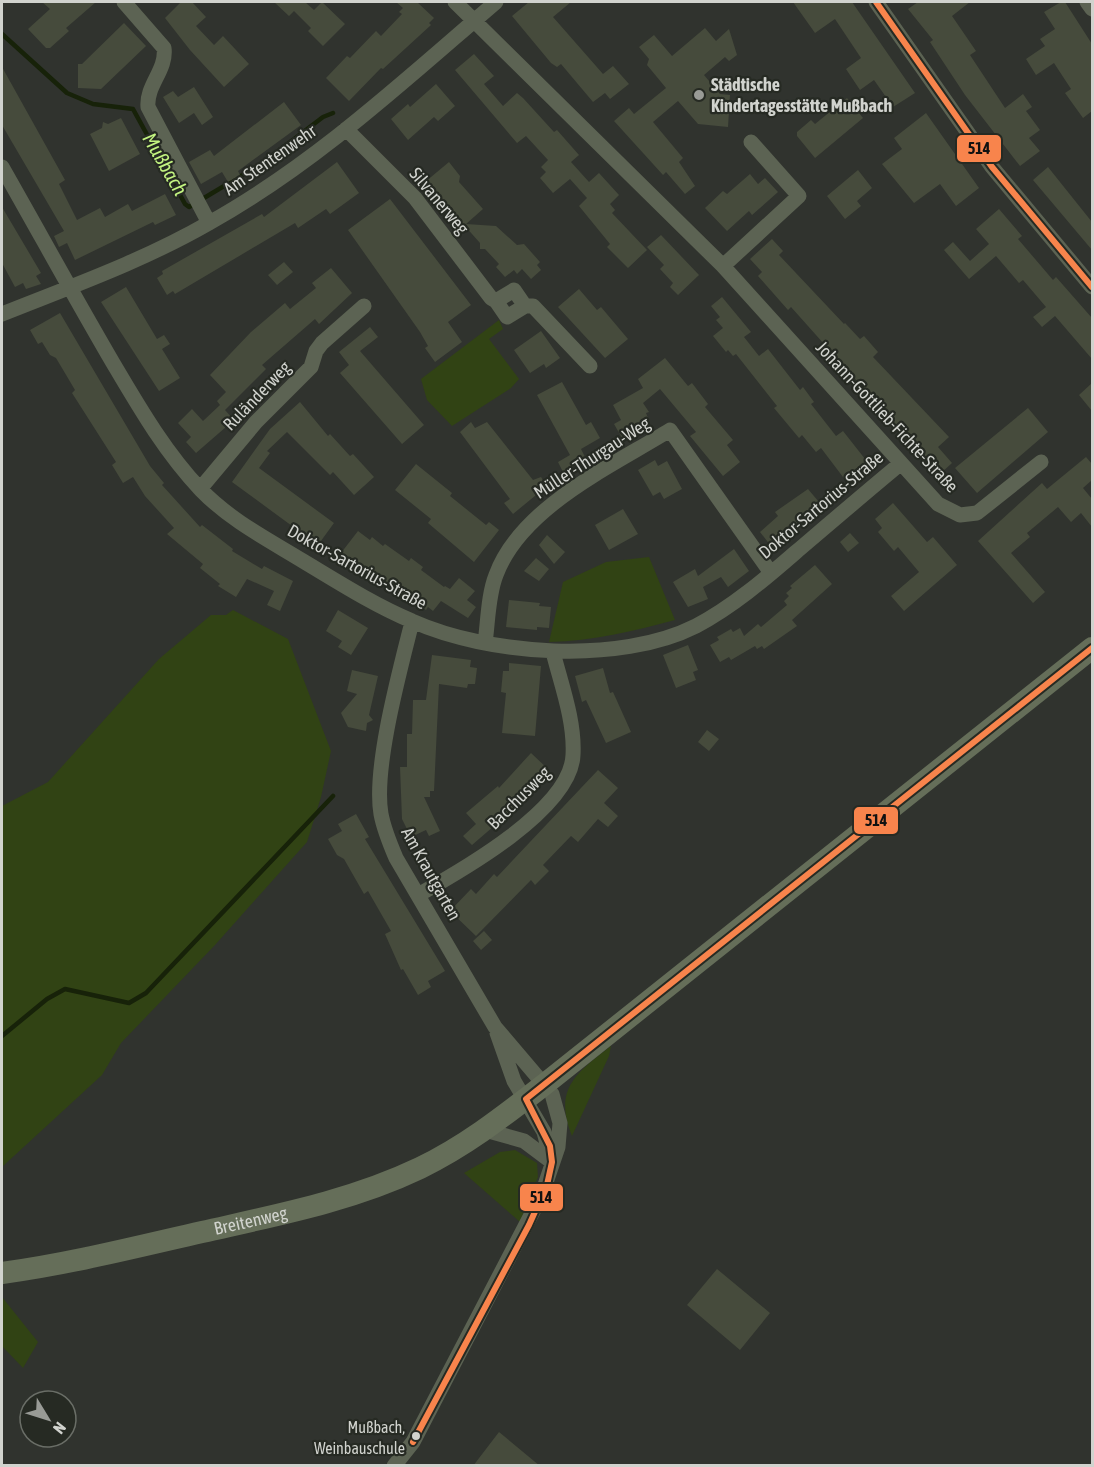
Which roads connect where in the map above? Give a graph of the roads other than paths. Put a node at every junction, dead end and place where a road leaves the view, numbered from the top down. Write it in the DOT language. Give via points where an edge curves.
graph roads {
  1 [pos="124,2"];
  2 [pos="455,2"];
  3 [pos="496,2"];
  4 [pos="1087,2"];
  5 [pos="880,3"];
  6 [pos="1092,9"];
  7 [pos="474,20"];
  8 [pos="346,129"];
  9 [pos="751,142"];
  10 [pos="2,167"];
  11 [pos="209,223"];
  12 [pos="723,266"];
  13 [pos="69,287"];
  14 [pos="1092,287"];
  15 [pos="364,306"];
  16 [pos="2,314"];
  17 [pos="590,366"];
  18 [pos="1041,462"];
  19 [pos="900,464"];
  20 [pos="200,489"];
  21 [pos="771,573"];
  22 [pos="412,622"];
  23 [pos="485,643"];
  24 [pos="1092,648"];
  25 [pos="553,652"];
  26 [pos="418,895"];
  27 [pos="495,1027"];
  28 [pos="545,1084"];
  29 [pos="526,1099"];
  30 [pos="485,1130"];
  31 [pos="552,1162"];
  32 [pos="2,1273"];
  33 [pos="394,1466"];
  1 -- 11 [label="street" via="164,48 166,58 148,94 148,107"];
  2 -- 7 [label="street, Johann-Gottlieb-Fichte-Straße"];
  3 -- 7 [label="street, Am Stentenwehr"];
  4 -- 6 [label="street"];
  5 -- 14 [label="street" via="992,167"];
  7 -- 8 [label="street, Am Stentenwehr"];
  7 -- 12 [label="street, Johann-Gottlieb-Fichte-Straße"];
  8 -- 11 [label="street, Am Stentenwehr"];
  8 -- 17 [label="street, Silvanerweg" via="415,198 491,298 496,301 514,290 525,306 533,306"];
  9 -- 12 [label="street" via="799,196"];
  10 -- 13 [label="street, Doktor-Sartorius-Straße"];
  11 -- 13 [label="street, Am Stentenwehr"];
  12 -- 19 [label="street, Johann-Gottlieb-Fichte-Straße"];
  13 -- 16 [label="street, Am Stentenwehr"];
  13 -- 20 [label="street, Doktor-Sartorius-Straße" via="150,425"];
  15 -- 20 [label="street, Ruländerweg" via="322,343 311,368 256,422"];
  18 -- 19 [label="street, Johann-Gottlieb-Fichte-Straße" via="985,508 969,515 938,504"];
  19 -- 21 [label="street, Doktor-Sartorius-Straße"];
  20 -- 22 [label="street, Doktor-Sartorius-Straße" via="246,526"];
  21 -- 23 [label="street, Müller-Thurgau-Weg" via="670,430 571,491 525,530 495,576"];
  21 -- 25 [label="street, Doktor-Sartorius-Straße" via="693,628 632,645"];
  22 -- 23 [label="street, Doktor-Sartorius-Straße"];
  22 -- 26 [label="street, Am Krautgarten" via="382,762 380,791 387,837"];
  23 -- 25 [label="street, Doktor-Sartorius-Straße"];
  24 -- 28 [label="main road, Breitenweg"];
  25 -- 26 [label="street, Bacchusweg" via="573,740 567,777 546,803 500,846"];
  26 -- 27 [label="street, Am Krautgarten"];
  27 -- 28 [label="street, Am Krautgarten"];
  27 -- 29 [label="street, Am Krautgarten" via="510,1072"];
  28 -- 29 [label="main road, Breitenweg"];
  28 -- 31 [label="street" via="560,1113 560,1136"];
  29 -- 30 [label="main road, Breitenweg"];
  29 -- 31 [label="street" via="544,1132"];
  30 -- 31 [label="street" via="524,1141"];
  30 -- 32 [label="main road, Breitenweg" via="412,1172 337,1200"];
  31 -- 33 [label="street" via="524,1233 413,1442"];
}
